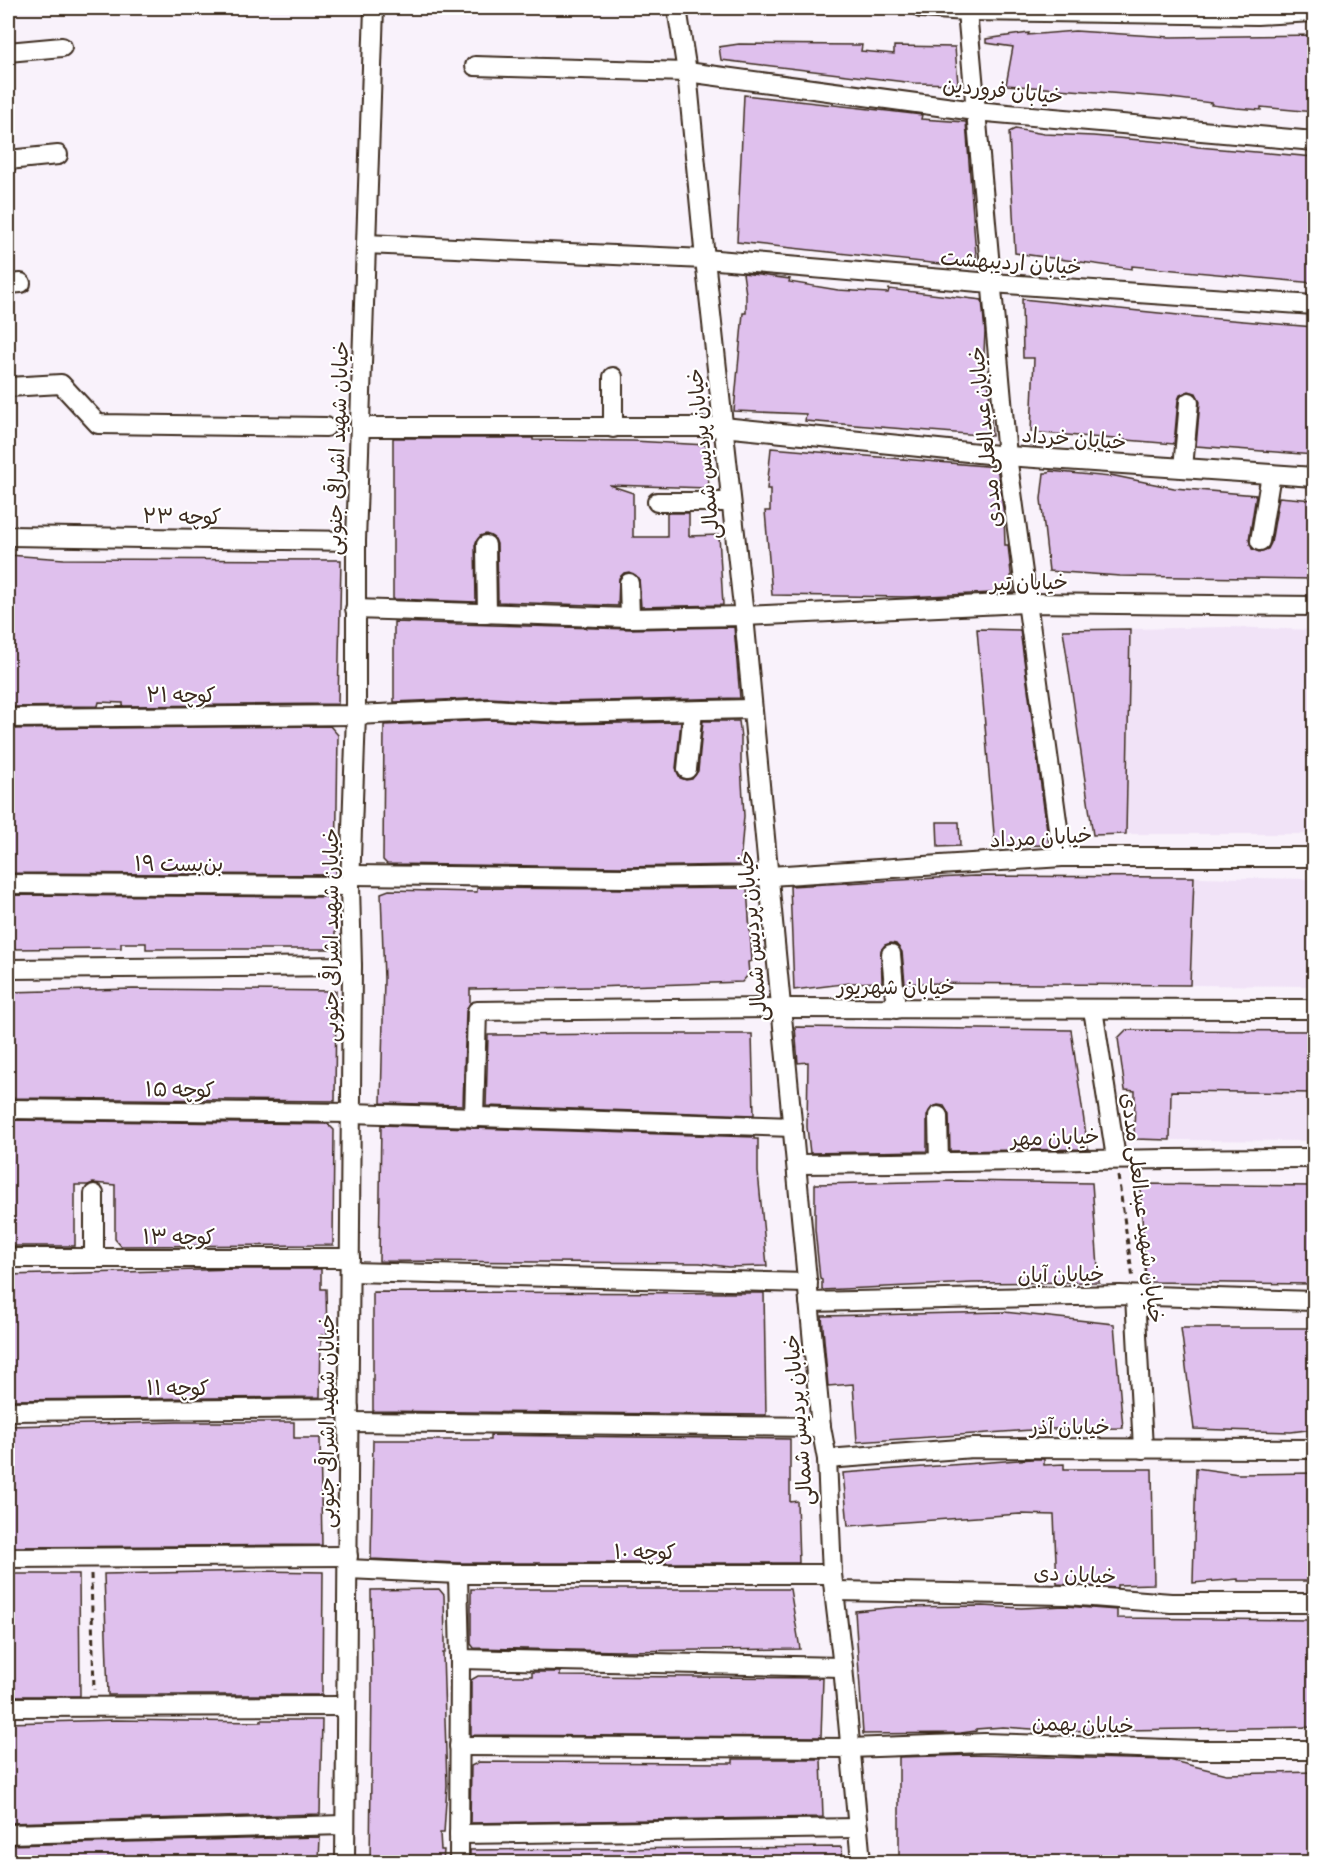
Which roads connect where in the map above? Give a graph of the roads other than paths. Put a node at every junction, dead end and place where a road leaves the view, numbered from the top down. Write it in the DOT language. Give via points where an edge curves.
graph roads {
  1 [pos="374,8"];
  2 [pos="677,8"];
  3 [pos="921,8"];
  4 [pos="967,11"];
  5 [pos="1314,12"];
  6 [pos="62,47"];
  7 [pos="8,52"];
  8 [pos="475,66"];
  9 [pos="687,72"];
  10 [pos="975,111"];
  11 [pos="1314,141"];
  12 [pos="58,155"];
  13 [pos="8,160"];
  14 [pos="366,244"];
  15 [pos="705,259"];
  16 [pos="991,283"];
  17 [pos="1314,305"];
  18 [pos="613,377"];
  19 [pos="8,387"];
  20 [pos="1189,402"];
  21 [pos="326,427"];
  22 [pos="360,427"];
  23 [pos="613,428"];
  24 [pos="723,428"];
  25 [pos="1008,456"];
  26 [pos="1183,468"];
  27 [pos="1271,474"];
  28 [pos="1314,477"];
  29 [pos="657,502"];
  30 [pos="730,502"];
  31 [pos="8,536"];
  32 [pos="356,541"];
  33 [pos="1260,541"];
  34 [pos="486,545"];
  35 [pos="629,583"];
  36 [pos="1027,603"];
  37 [pos="1314,606"];
  38 [pos="355,609"];
  39 [pos="487,614"];
  40 [pos="744,616"];
  41 [pos="630,618"];
  42 [pos="752,709"];
  43 [pos="693,711"];
  44 [pos="356,715"];
  45 [pos="8,718"];
  46 [pos="687,769"];
  47 [pos="1062,857"];
  48 [pos="1314,857"];
  49 [pos="536,876"];
  50 [pos="770,876"];
  51 [pos="351,881"];
  52 [pos="8,884"];
  53 [pos="891,954"];
  54 [pos="352,966"];
  55 [pos="8,969"];
  56 [pos="780,1008"];
  57 [pos="896,1009"];
  58 [pos="1093,1009"];
  59 [pos="1314,1009"];
  60 [pos="8,1109"];
  61 [pos="351,1113"];
  62 [pos="938,1116"];
  63 [pos="474,1118"];
  64 [pos="793,1127"];
  65 [pos="1116,1158"];
  66 [pos="1314,1158"];
  67 [pos="939,1163"];
  68 [pos="797,1164"];
  69 [pos="94,1194"];
  70 [pos="8,1258"];
  71 [pos="94,1258"];
  72 [pos="350,1265"];
  73 [pos="808,1283"];
  74 [pos="1135,1296"];
  75 [pos="1314,1301"];
  76 [pos="809,1302"];
  77 [pos="8,1411"];
  78 [pos="349,1415"];
  79 [pos="821,1427"];
  80 [pos="1143,1449"];
  81 [pos="1314,1449"];
  82 [pos="827,1459"];
  83 [pos="8,1557"];
  84 [pos="348,1563"];
  85 [pos="458,1574"];
  86 [pos="833,1582"];
  87 [pos="1314,1604"];
  88 [pos="460,1659"];
  89 [pos="843,1667"];
  90 [pos="346,1706"];
  91 [pos="8,1707"];
  92 [pos="459,1746"];
  93 [pos="850,1748"];
  94 [pos="1314,1750"];
  95 [pos="345,1825"];
  96 [pos="858,1828"];
  97 [pos="8,1834"];
  98 [pos="459,1834"];
  99 [pos="345,1863"];
  100 [pos="459,1863"];
  101 [pos="861,1863"];
  1 -- 14 [label="street, خیابان شهید اشراقی جنوبی"];
  2 -- 9 [label="street, خیابان پردیس شمالی"];
  3 -- 4 [label="street"];
  4 -- 5 [label="street" via="1257,15"];
  4 -- 10 [label="street, خیابان عبدالعلی مددی"];
  6 -- 7 [label="street"];
  8 -- 9 [label="street, خیابان فروردین"];
  9 -- 10 [label="street, خیابان فروردین"];
  9 -- 15 [label="street, خیابان پردیس شمالی"];
  10 -- 11 [label="street, خیابان فروردین"];
  10 -- 16 [label="street, خیابان عبدالعلی مددی"];
  12 -- 13 [label="street"];
  14 -- 15 [label="street, خیابان اردیبهشت"];
  14 -- 22 [label="street, خیابان شهید اشراقی جنوبی"];
  15 -- 16 [label="street, خیابان اردیبهشت"];
  15 -- 24 [label="street, خیابان پردیس شمالی"];
  16 -- 17 [label="street, خیابان اردیبهشت"];
  16 -- 25 [label="street, خیابان عبدالعلی مددی"];
  18 -- 23 [label="street"];
  19 -- 21 [label="street" via="61,384 98,424"];
  20 -- 26 [label="street"];
  22 -- 23 [label="street, خیابان خرداد"];
  22 -- 32 [label="street, خیابان شهید اشراقی جنوبی"];
  23 -- 24 [label="street, خیابان خرداد"];
  24 -- 25 [label="street, خیابان خرداد"];
  24 -- 30 [label="street, خیابان پردیس شمالی"];
  25 -- 26 [label="street, خیابان خرداد"];
  25 -- 36 [label="street, خیابان عبدالعلی مددی"];
  26 -- 27 [label="street, خیابان خرداد"];
  27 -- 28 [label="street, خیابان خرداد"];
  27 -- 33 [label="street"];
  29 -- 30 [label="street"];
  30 -- 40 [label="street, خیابان پردیس شمالی"];
  31 -- 32 [label="street, کوچه ۲۳"];
  32 -- 38 [label="street, خیابان شهید اشراقی جنوبی"];
  34 -- 39 [label="street"];
  35 -- 41 [label="street"];
  36 -- 37 [label="street, خیابان تیر"];
  36 -- 40 [label="street, خیابان تیر"];
  36 -- 47 [label="street, خیابان عبدالعلی مددی"];
  38 -- 39 [label="street, خیابان تیر"];
  38 -- 44 [label="street, خیابان شهید اشراقی جنوبی"];
  39 -- 41 [label="street, خیابان تیر"];
  40 -- 41 [label="street, خیابان تیر"];
  40 -- 42 [label="street, خیابان پردیس شمالی"];
  42 -- 43 [label="street, کوچه ۲۱"];
  42 -- 50 [label="street, خیابان پردیس شمالی"];
  43 -- 44 [label="street, کوچه ۲۱" via="560,713 490,709"];
  43 -- 46 [label="street"];
  44 -- 45 [label="street, کوچه ۲۱"];
  44 -- 51 [label="street, خیابان شهید اشراقی جنوبی"];
  47 -- 48 [label="street, خیابان مرداد"];
  47 -- 50 [label="street, خیابان مرداد"];
  49 -- 50 [label="street, خیابان مرداد"];
  49 -- 51 [label="street, بن‌بست ۱۹"];
  50 -- 56 [label="street, خیابان پردیس شمالی"];
  51 -- 52 [label="street, بن‌بست ۱۹"];
  51 -- 54 [label="street, خیابان شهید اشراقی جنوبی"];
  53 -- 57 [label="street"];
  54 -- 55 [label="street"];
  54 -- 61 [label="street, خیابان شهید اشراقی جنوبی"];
  56 -- 57 [label="street, خیابان شهریور"];
  56 -- 63 [label="street, خیابان شهریور" via="477,1011"];
  56 -- 64 [label="street, خیابان پردیس شمالی"];
  57 -- 58 [label="street, خیابان شهریور"];
  58 -- 59 [label="street, خیابان شهریور"];
  58 -- 65 [label="street, خیابان شهید عبدالعلی مددی"];
  60 -- 61 [label="street, کوچه ۱۵"];
  61 -- 63 [label="street"];
  61 -- 72 [label="street, خیابان شهید اشراقی جنوبی"];
  62 -- 67 [label="street"];
  63 -- 64 [label="street"];
  64 -- 68 [label="street, خیابان پردیس شمالی"];
  65 -- 66 [label="street, خیابان مهر"];
  65 -- 67 [label="street, خیابان مهر"];
  67 -- 68 [label="street, خیابان مهر"];
  68 -- 73 [label="street, خیابان پردیس شمالی"];
  69 -- 71 [label="street"];
  70 -- 71 [label="street, کوچه ۱۳"];
  71 -- 72 [label="street, کوچه ۱۳"];
  72 -- 73 [label="street, کوچه ۱۳" via="562,1277"];
  72 -- 78 [label="street, خیابان شهید اشراقی جنوبی"];
  73 -- 76 [label="street, خیابان پردیس شمالی"];
  74 -- 75 [label="street, خیابان آبان"];
  74 -- 76 [label="street, خیابان آبان"];
  74 -- 80 [label="street, خیابان شهید عبدالعلی مددی"];
  76 -- 79 [label="street, خیابان پردیس شمالی"];
  77 -- 78 [label="street, کوچه ۱۱"];
  78 -- 79 [label="street, کوچه ۱۱" via="554,1424"];
  78 -- 84 [label="street, خیابان شهید اشراقی جنوبی"];
  79 -- 82 [label="street, خیابان پردیس شمالی"];
  80 -- 81 [label="street, خیابان آذر"];
  80 -- 82 [label="street, خیابان آذر" via="972,1448"];
  82 -- 86 [label="street, خیابان پردیس شمالی"];
  83 -- 84 [label="street, کوچه ۱۰"];
  84 -- 85 [label="street, کوچه ۱۰"];
  84 -- 90 [label="street, خیابان شهید اشراقی جنوبی"];
  85 -- 86 [label="street, کوچه ۱۰"];
  85 -- 88 [label="street"];
  86 -- 87 [label="street, خیابان دی" via="1171,1603"];
  86 -- 89 [label="street, خیابان پردیس شمالی"];
  88 -- 89 [label="street"];
  88 -- 92 [label="street"];
  89 -- 93 [label="street, خیابان پردیس شمالی"];
  90 -- 91 [label="street"];
  90 -- 95 [label="street, خیابان شهید اشراقی جنوبی"];
  92 -- 93 [label="street, خیابان بهمن"];
  92 -- 98 [label="street"];
  93 -- 94 [label="street, خیابان بهمن" via="985,1743"];
  93 -- 96 [label="street, خیابان پردیس شمالی"];
  95 -- 97 [label="street"];
  95 -- 99 [label="street, خیابان شهید اشراقی جنوبی"];
  96 -- 98 [label="street"];
  96 -- 101 [label="street, خیابان پردیس شمالی"];
  98 -- 100 [label="street"];
}
